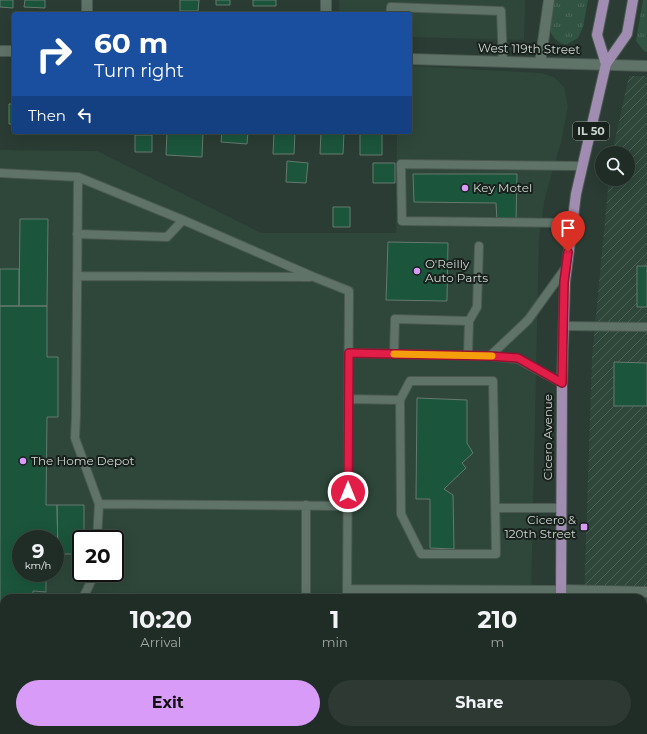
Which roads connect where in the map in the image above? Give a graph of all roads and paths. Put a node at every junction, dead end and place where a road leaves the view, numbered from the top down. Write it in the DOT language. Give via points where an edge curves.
graph roads {
  1 [pos="87,0"];
  2 [pos="326,0"];
  3 [pos="548,0"];
  4 [pos="604,0"];
  5 [pos="633,0"];
  6 [pos="390,7"];
  7 [pos="87,12"];
  8 [pos="326,12"];
  9 [pos="0,51"];
  10 [pos="12,51"];
  11 [pos="412,59"];
  12 [pos="503,62"];
  13 [pos="540,63"];
  14 [pos="606,64"];
  15 [pos="647,66"];
  16 [pos="583,166"];
  17 [pos="0,173"];
  18 [pos="78,177"];
  19 [pos="183,220"];
  20 [pos="572,223"];
  21 [pos="77,234"];
  22 [pos="479,246"];
  23 [pos="567,266"];
  24 [pos="77,276"];
  25 [pos="314,277"];
  26 [pos="469,321"];
  27 [pos="563,326"];
  28 [pos="647,327"];
  29 [pos="349,353"];
  30 [pos="394,354"];
  31 [pos="468,355"];
  32 [pos="490,356"];
  33 [pos="562,383"];
  34 [pos="348,399"];
  35 [pos="400,400"];
  36 [pos="99,504"];
  37 [pos="306,505"];
  38 [pos="348,506"];
  39 [pos="496,508"];
  40 [pos="561,508"];
  41 [pos="98,530"];
  42 [pos="91,582"];
  43 [pos="347,589"];
  44 [pos="647,592"];
  45 [pos="85,594"];
  46 [pos="306,594"];
  47 [pos="347,594"];
  48 [pos="561,594"];
  49 [pos="632,594"];
  1 -- 7 [label="street"];
  2 -- 8 [label="street"];
  3 -- 13 [label="street"];
  4 -- 14 [label="main road, Cicero Avenue / IL 50" via="597,35"];
  5 -- 14 [label="main road, Cicero Avenue / IL 50" via="627,34"];
  6 -- 12 [label="lane" via="501,11"];
  9 -- 10 [label="street"];
  11 -- 12 [label="street, West 119th Street"];
  12 -- 13 [label="street, West 119th Street"];
  13 -- 14 [label="street, West 119th Street"];
  14 -- 15 [label="street, West 119th Street"];
  14 -- 16 [label="main road, Cicero Avenue / IL 50"];
  16 -- 20 [label="main road, Cicero Avenue / IL 50"];
  16 -- 20 [label="lane" via="401,164 402,221"];
  17 -- 18 [label="lane"];
  18 -- 19 [label="lane"];
  18 -- 21 [label="lane"];
  19 -- 21 [label="lane" via="167,237"];
  19 -- 25 [label="lane"];
  20 -- 23 [label="main road, Cicero Avenue / IL 50"];
  21 -- 24 [label="lane"];
  22 -- 26 [label="lane" via="477,307"];
  23 -- 27 [label="main road, Cicero Avenue / IL 50"];
  23 -- 32 [label="lane" via="528,320"];
  24 -- 25 [label="lane"];
  24 -- 36 [label="lane" via="75,438"];
  25 -- 29 [label="lane" via="349,291"];
  26 -- 30 [label="lane" via="395,319"];
  26 -- 31 [label="lane"];
  27 -- 28 [label="lane"];
  27 -- 33 [label="main road, Cicero Avenue / IL 50"];
  29 -- 30 [label="lane"];
  29 -- 34 [label="lane"];
  30 -- 31 [label="lane"];
  31 -- 32 [label="lane"];
  32 -- 33 [label="lane" via="518,358"];
  33 -- 40 [label="main road, Cicero Avenue / IL 50"];
  34 -- 35 [label="lane"];
  34 -- 38 [label="lane"];
  35 -- 39 [label="lane" via="410,381 494,381"];
  35 -- 39 [label="lane" via="401,514 421,554 496,554"];
  36 -- 37 [label="lane"];
  36 -- 41 [label="lane"];
  37 -- 38 [label="lane"];
  37 -- 46 [label="lane"];
  38 -- 43 [label="lane"];
  39 -- 40 [label="lane"];
  40 -- 48 [label="main road, Cicero Avenue / IL 50"];
  42 -- 45 [label="lane"];
  43 -- 47 [label="lane"];
  43 -- 48 [label="lane"];
  44 -- 49 [label="street"];
}
